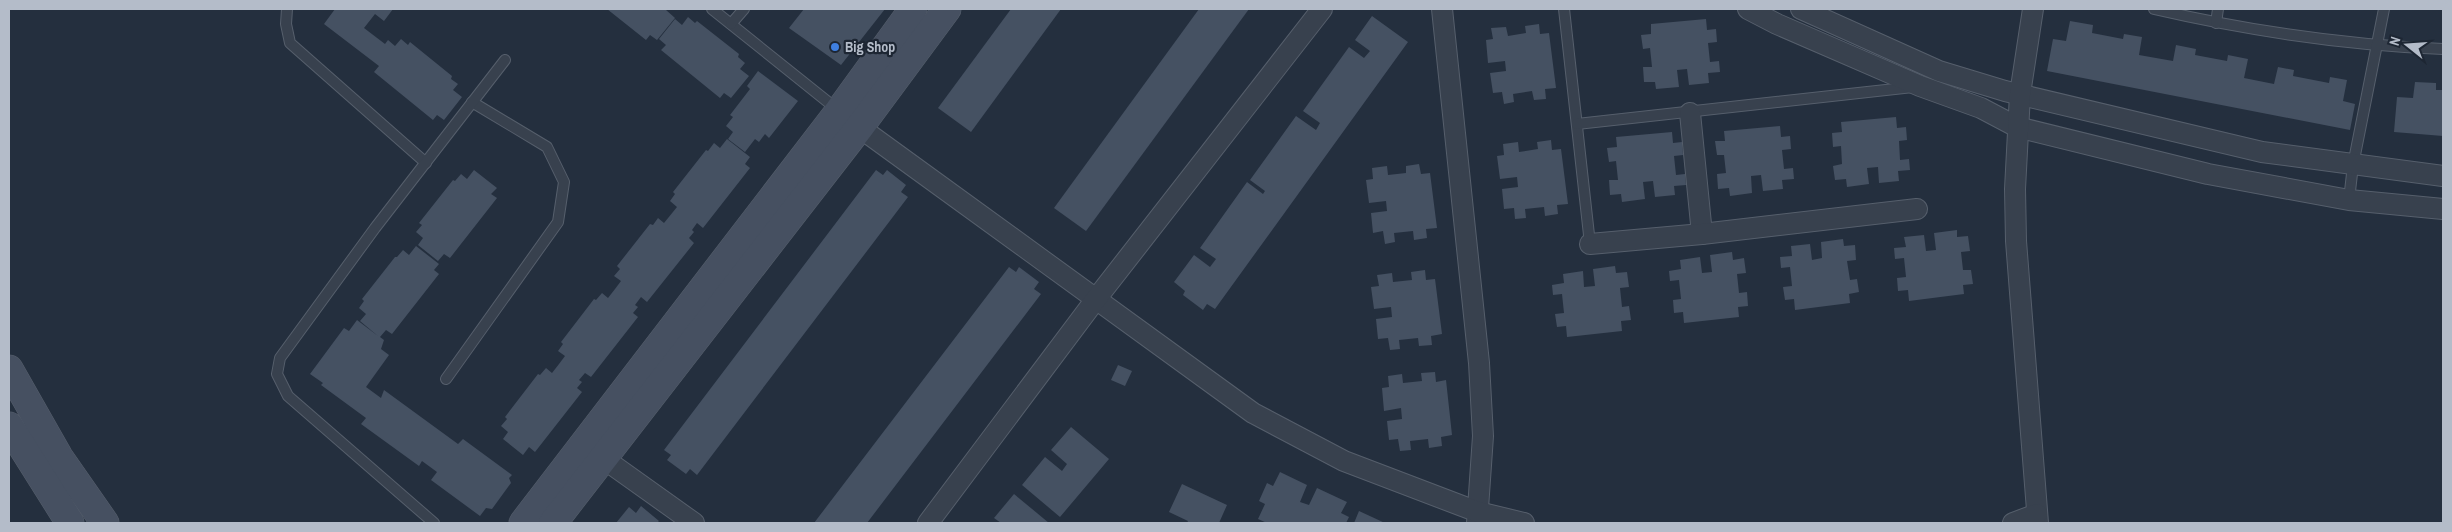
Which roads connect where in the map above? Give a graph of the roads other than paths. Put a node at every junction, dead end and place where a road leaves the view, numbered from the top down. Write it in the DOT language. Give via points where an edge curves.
graph roads {
  1 [pos="288,9"];
  2 [pos="712,9"];
  3 [pos="744,9"];
  4 [pos="913,9"];
  5 [pos="947,9"];
  6 [pos="1322,9"];
  7 [pos="1442,9"];
  8 [pos="1564,9"];
  9 [pos="1748,9"];
  10 [pos="1801,9"];
  11 [pos="2033,9"];
  12 [pos="2154,9"];
  13 [pos="2218,9"];
  14 [pos="2384,9"];
  15 [pos="2216,23"];
  16 [pos="732,24"];
  17 [pos="2377,46"];
  18 [pos="2443,49"];
  19 [pos="505,60"];
  20 [pos="1920,86"];
  21 [pos="2020,94"];
  22 [pos="472,102"];
  23 [pos="1690,113"];
  24 [pos="849,120"];
  25 [pos="1576,124"];
  26 [pos="2017,127"];
  27 [pos="426,162"];
  28 [pos="2353,165"];
  29 [pos="2443,176"];
  30 [pos="2350,200"];
  31 [pos="1917,209"];
  32 [pos="2443,209"];
  33 [pos="1702,234"];
  34 [pos="1590,244"];
  35 [pos="1096,299"];
  36 [pos="9,369"];
  37 [pos="446,378"];
  38 [pos="9,426"];
  39 [pos="594,451"];
  40 [pos="1477,518"];
  41 [pos="2037,519"];
  42 [pos="70,523"];
  43 [pos="104,523"];
  44 [pos="434,523"];
  45 [pos="523,523"];
  46 [pos="553,523"];
  47 [pos="694,523"];
  48 [pos="928,523"];
  49 [pos="1524,523"];
  50 [pos="2013,523"];
  1 -- 27 [label="lane" via="286,24 290,43"];
  2 -- 16 [label="lane"];
  3 -- 16 [label="lane"];
  4 -- 24 [label="main road"];
  5 -- 24 [label="main road"];
  6 -- 35 [label="street"];
  7 -- 40 [label="street" via="1479,363 1483,436"];
  8 -- 25 [label="lane"];
  9 -- 20 [label="street"];
  10 -- 21 [label="street" via="1939,71"];
  11 -- 21 [label="street"];
  12 -- 15 [label="lane"];
  13 -- 15 [label="lane"];
  14 -- 17 [label="lane"];
  15 -- 17 [label="lane"];
  16 -- 24 [label="lane"];
  17 -- 18 [label="lane"];
  17 -- 28 [label="lane"];
  19 -- 22 [label="lane"];
  20 -- 23 [label="lane"];
  20 -- 26 [label="street" via="1981,108"];
  21 -- 26 [label="street"];
  21 -- 28 [label="street" via="2262,152"];
  22 -- 27 [label="lane"];
  22 -- 37 [label="lane" via="547,147 564,182 558,222"];
  23 -- 25 [label="lane"];
  23 -- 33 [label="street"];
  24 -- 35 [label="street"];
  24 -- 39 [label="main road"];
  25 -- 34 [label="lane"];
  26 -- 30 [label="street" via="2208,174"];
  26 -- 41 [label="street" via="2016,241"];
  27 -- 44 [label="lane" via="280,358 277,374 288,396"];
  28 -- 29 [label="street"];
  28 -- 30 [label="lane"];
  30 -- 32 [label="street"];
  31 -- 33 [label="street"];
  33 -- 34 [label="street"];
  35 -- 40 [label="street" via="1253,413 1344,461"];
  35 -- 48 [label="street"];
  36 -- 43 [label="main road" via="59,457"];
  38 -- 42 [label="main road"];
  39 -- 45 [label="main road"];
  39 -- 46 [label="main road"];
  39 -- 47 [label="street"];
  40 -- 49 [label="street"];
  41 -- 50 [label="street"];
}
